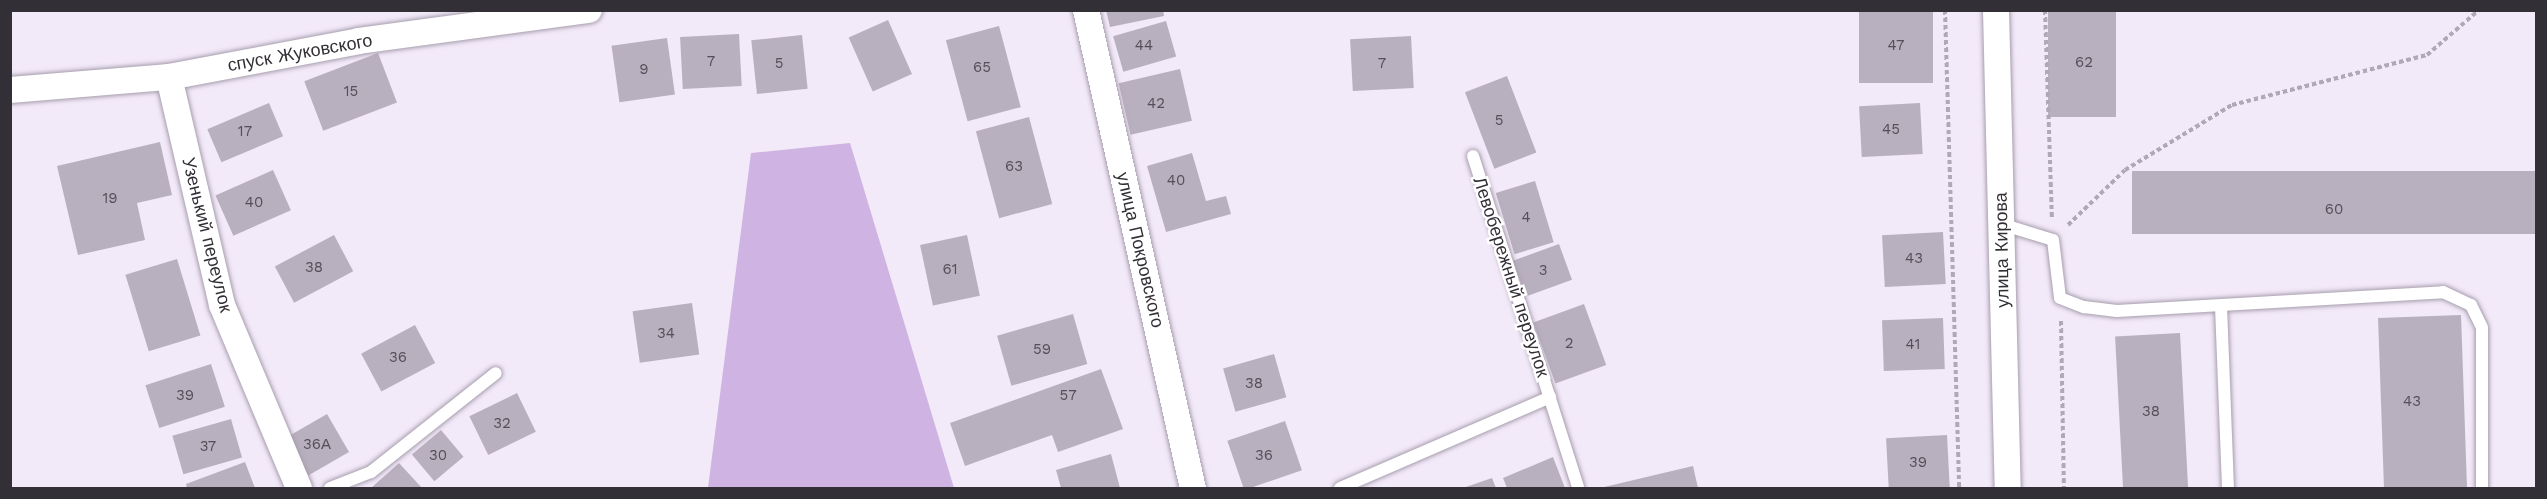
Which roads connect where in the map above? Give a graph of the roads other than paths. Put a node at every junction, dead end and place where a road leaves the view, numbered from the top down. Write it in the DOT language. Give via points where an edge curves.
graph roads {
  1 [pos="589,10"];
  2 [pos="1086,10"];
  3 [pos="1996,10"];
  4 [pos="496,16"];
  5 [pos="169,77"];
  6 [pos="10,90"];
  7 [pos="1473,156"];
  8 [pos="2001,224"];
  9 [pos="2221,306"];
  10 [pos="496,373"];
  11 [pos="1550,397"];
  12 [pos="299,489"];
  13 [pos="330,489"];
  14 [pos="1193,489"];
  15 [pos="1340,489"];
  16 [pos="1578,489"];
  17 [pos="2008,489"];
  18 [pos="2228,489"];
  19 [pos="2482,489"];
  1 -- 4 [label="street, спуск Жуковского"];
  2 -- 14 [label="street, улица Покровского"];
  3 -- 8 [label="street, улица Кирова"];
  4 -- 5 [label="street, спуск Жуковского"];
  5 -- 6 [label="street, спуск Жуковского"];
  5 -- 12 [label="street, Узенький переулок" via="222,305"];
  7 -- 11 [label="lane, Левобережный переулок"];
  8 -- 9 [label="lane" via="2053,240 2060,298 2117,311"];
  8 -- 17 [label="street, улица Кирова"];
  9 -- 18 [label="lane"];
  9 -- 19 [label="lane" via="2443,292 2472,305 2482,328"];
  10 -- 13 [label="lane" via="371,472"];
  11 -- 15 [label="lane, Левобережный переулок"];
  11 -- 16 [label="lane, Левобережный переулок"];
}
